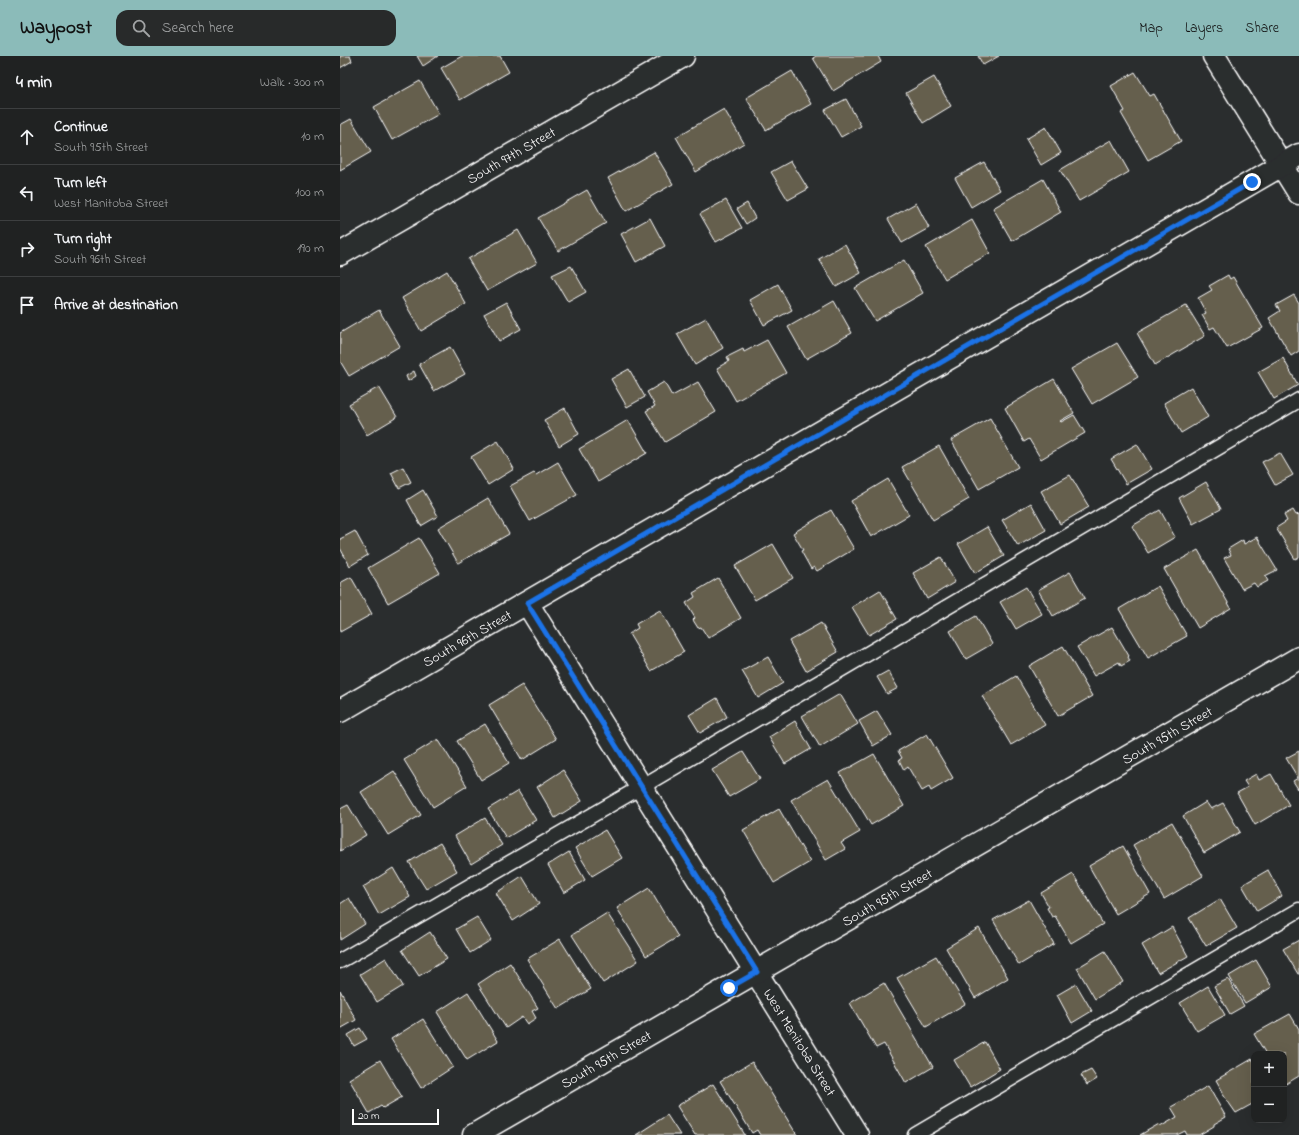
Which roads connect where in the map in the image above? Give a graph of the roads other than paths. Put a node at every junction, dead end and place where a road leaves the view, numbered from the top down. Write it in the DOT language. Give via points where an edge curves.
graph roads {
  1 [pos="683,56"];
  2 [pos="1214,56"];
  3 [pos="1290,160"];
  4 [pos="1299,192"];
  5 [pos="340,254"];
  6 [pos="1299,400"];
  7 [pos="527,603"];
  8 [pos="1299,658"];
  9 [pos="340,711"];
  10 [pos="641,787"];
  11 [pos="1299,910"];
  12 [pos="340,961"];
  13 [pos="757,972"];
  14 [pos="474,1135"];
  15 [pos="857,1135"];
  16 [pos="915,1135"];
  1 -- 5 [label="street, South 97th Street"];
  2 -- 3 [label="street"];
  3 -- 4 [label="street"];
  3 -- 7 [label="street, South 96th Street"];
  6 -- 10 [label="lane"];
  7 -- 9 [label="street, South 96th Street"];
  7 -- 10 [label="street, West Manitoba Street"];
  8 -- 13 [label="street, South 95th Street"];
  10 -- 12 [label="lane"];
  10 -- 13 [label="street, West Manitoba Street"];
  11 -- 16 [label="lane"];
  13 -- 14 [label="street, South 95th Street"];
  13 -- 15 [label="street, West Manitoba Street"];
}
